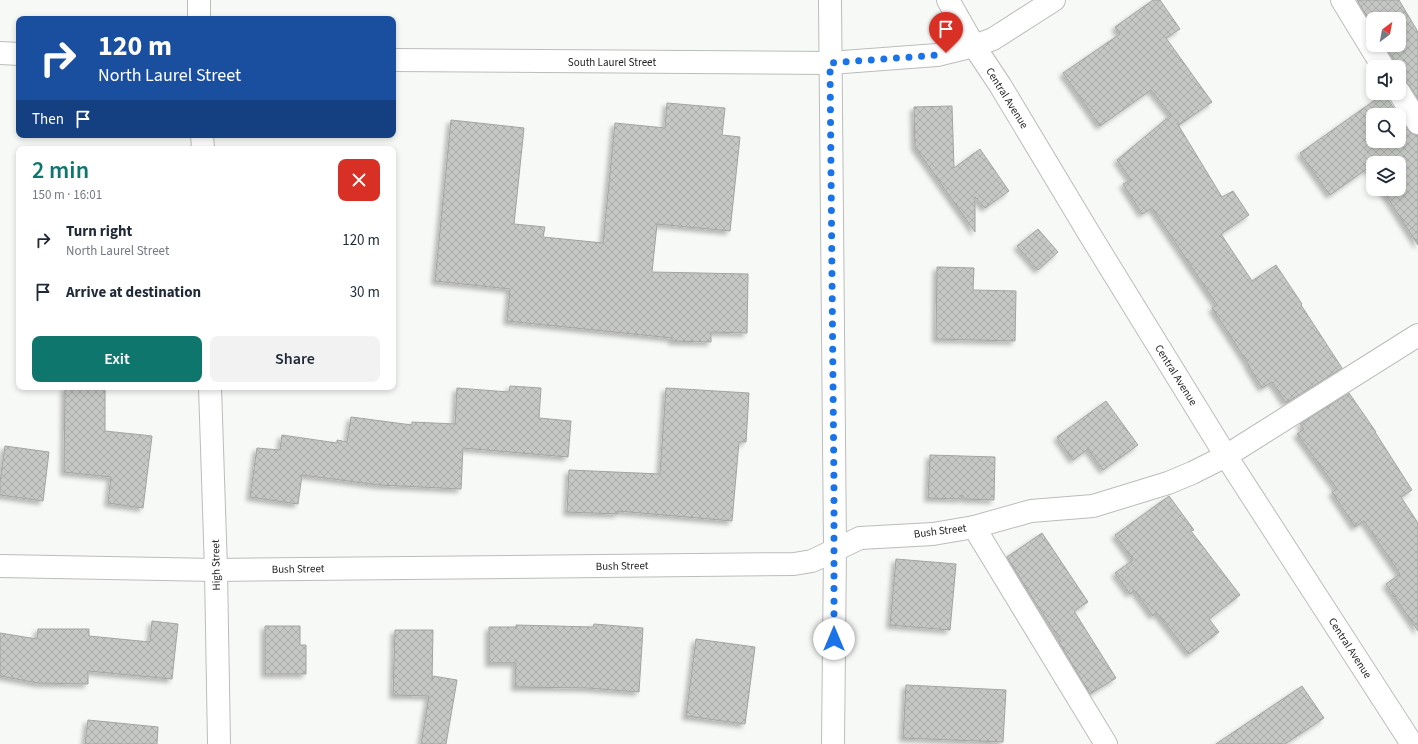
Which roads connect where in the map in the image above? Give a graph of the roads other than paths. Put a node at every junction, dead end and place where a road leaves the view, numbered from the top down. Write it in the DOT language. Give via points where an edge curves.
graph roads {
  1 [pos="199,0"];
  2 [pos="830,0"];
  3 [pos="948,0"];
  4 [pos="1054,0"];
  5 [pos="1342,0"];
  6 [pos="200,16"];
  7 [pos="974,46"];
  8 [pos="0,53"];
  9 [pos="16,54"];
  10 [pos="396,60"];
  11 [pos="1380,60"];
  12 [pos="830,63"];
  13 [pos="1404,100"];
  14 [pos="1418,123"];
  15 [pos="1418,335"];
  16 [pos="210,390"];
  17 [pos="1226,456"];
  18 [pos="974,527"];
  19 [pos="835,549"];
  20 [pos="0,566"];
  21 [pos="216,570"];
  22 [pos="219,744"];
  23 [pos="833,744"];
  24 [pos="1106,744"];
  25 [pos="1412,744"];
  1 -- 6 [label="street"];
  2 -- 12 [label="street"];
  3 -- 7 [label="street, Central Avenue"];
  4 -- 7 [label="street, South Laurel Street" via="993,39"];
  5 -- 11 [label="street"];
  7 -- 12 [label="street, South Laurel Street" via="938,55"];
  7 -- 17 [label="street, Central Avenue"];
  8 -- 9 [label="street"];
  10 -- 12 [label="street, South Laurel Street"];
  12 -- 19 [label="street"];
  13 -- 14 [label="street"];
  15 -- 17 [label="street, Bush Street"];
  16 -- 21 [label="street, High Street"];
  17 -- 18 [label="street, Bush Street" via="1168,483 1093,506 1031,512"];
  17 -- 25 [label="street, Central Avenue"];
  18 -- 19 [label="street, Bush Street" via="933,534 860,538"];
  18 -- 24 [label="street"];
  19 -- 21 [label="street, Bush Street" via="812,561 794,564"];
  19 -- 23 [label="street"];
  20 -- 21 [label="street, Bush Street"];
  21 -- 22 [label="street, High Street"];
}
